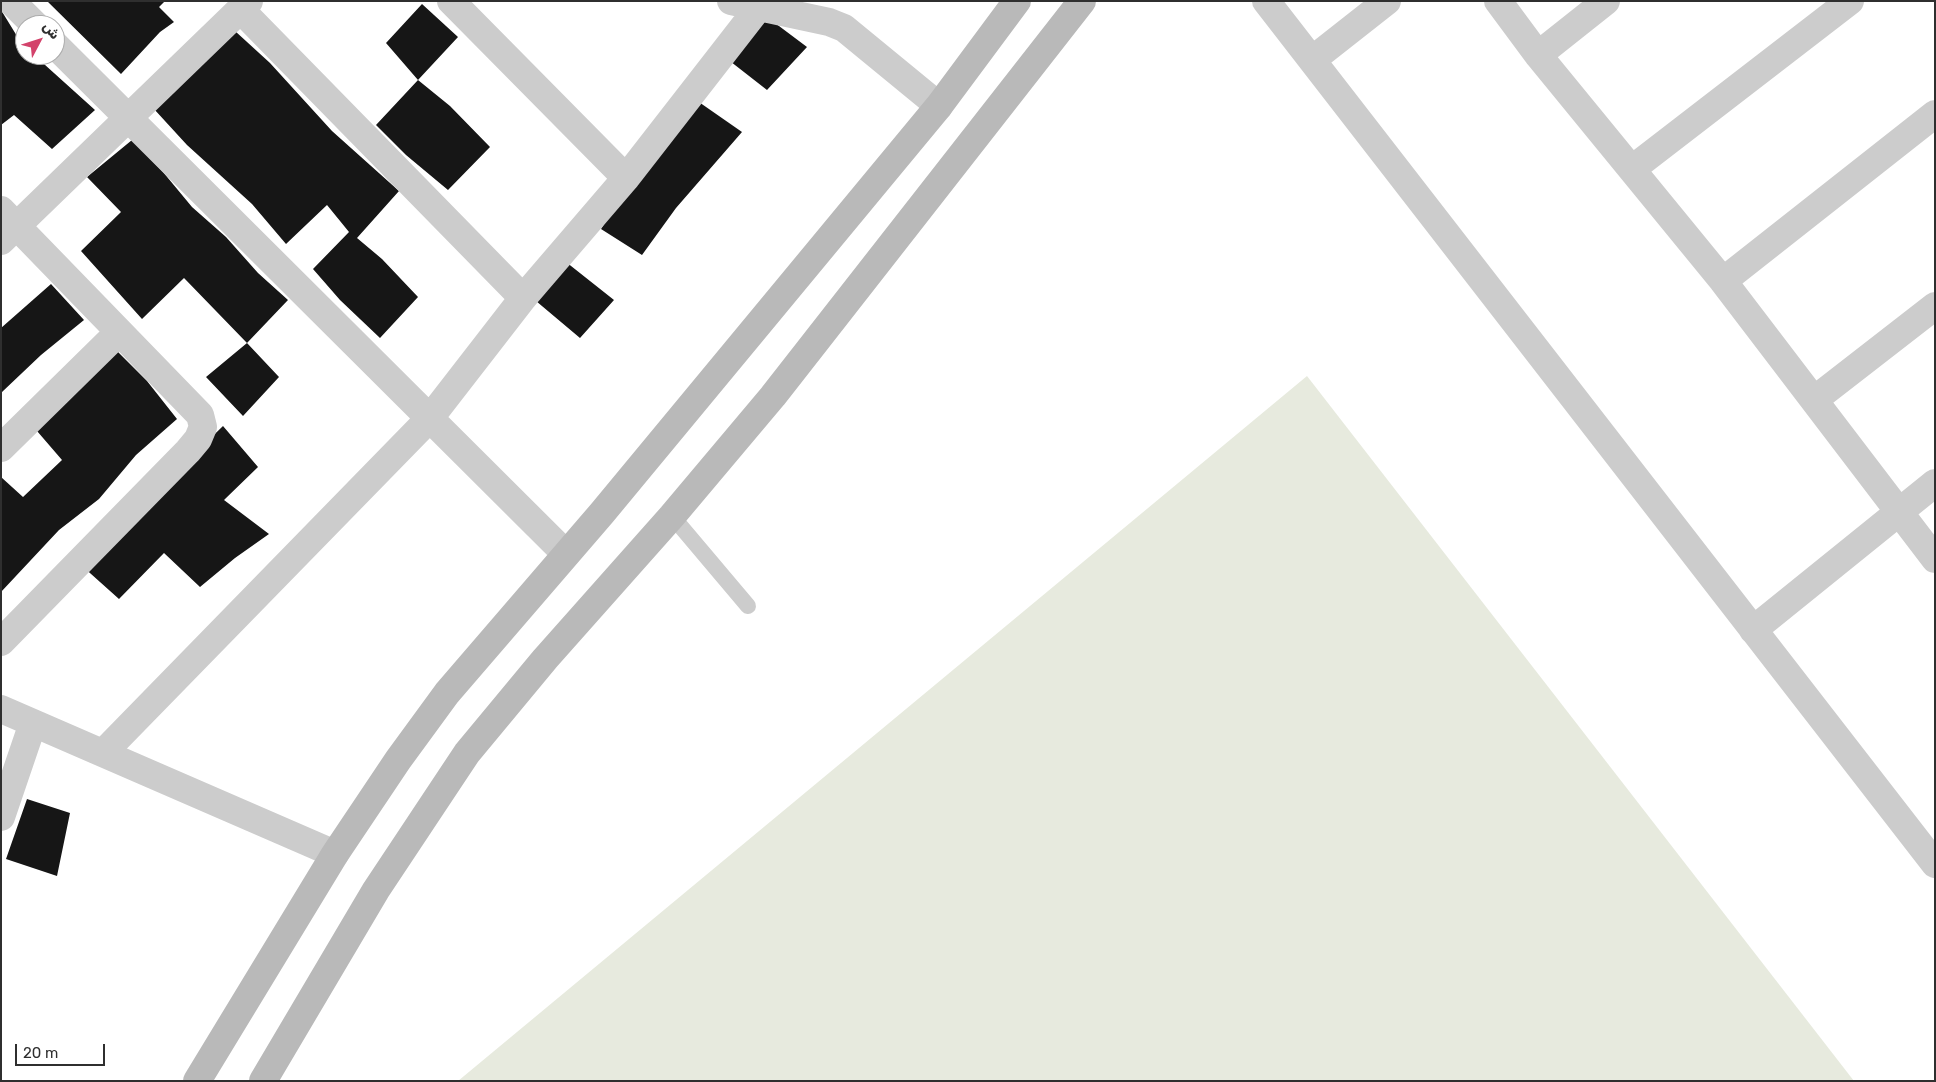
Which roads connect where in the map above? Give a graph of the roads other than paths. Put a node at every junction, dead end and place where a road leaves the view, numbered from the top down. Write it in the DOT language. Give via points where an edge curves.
graph roads {
  1 [pos="11,1"];
  2 [pos="451,1"];
  3 [pos="731,1"];
  4 [pos="1017,1"];
  5 [pos="1082,1"];
  6 [pos="1266,1"];
  7 [pos="1388,1"];
  8 [pos="1498,1"];
  9 [pos="1606,1"];
  10 [pos="1850,1"];
  11 [pos="245,5"];
  12 [pos="759,7"];
  13 [pos="25,15"];
  14 [pos="1538,54"];
  15 [pos="65,55"];
  16 [pos="1312,60"];
  17 [pos="939,106"];
  18 [pos="1935,114"];
  19 [pos="128,119"];
  20 [pos="1632,169"];
  21 [pos="626,178"];
  22 [pos="6,226"];
  23 [pos="1723,282"];
  24 [pos="523,298"];
  25 [pos="1935,306"];
  26 [pos="119,332"];
  27 [pos="1814,400"];
  28 [pos="430,418"];
  29 [pos="1,448"];
  30 [pos="1935,483"];
  31 [pos="1899,512"];
  32 [pos="672,516"];
  33 [pos="566,554"];
  34 [pos="1935,558"];
  35 [pos="748,606"];
  36 [pos="1752,630"];
  37 [pos="1,642"];
  38 [pos="1,709"];
  39 [pos="33,723"];
  40 [pos="103,753"];
  41 [pos="1,817"];
  42 [pos="335,854"];
  43 [pos="1935,864"];
  44 [pos="198,1081"];
  45 [pos="263,1081"];
  1 -- 13 [label="street"];
  2 -- 21 [label="street"];
  3 -- 12 [label="street"];
  4 -- 17 [label="main road"];
  5 -- 32 [label="main road" via="773,396"];
  6 -- 16 [label="street"];
  7 -- 16 [label="street"];
  8 -- 14 [label="street"];
  9 -- 14 [label="street"];
  10 -- 20 [label="street"];
  11 -- 19 [label="street"];
  11 -- 24 [label="street"];
  12 -- 17 [label="street" via="844,28"];
  12 -- 21 [label="street"];
  14 -- 20 [label="street"];
  15 -- 19 [label="street"];
  16 -- 36 [label="street"];
  17 -- 33 [label="main road"];
  18 -- 23 [label="street"];
  19 -- 22 [label="street"];
  19 -- 28 [label="street"];
  20 -- 23 [label="street"];
  21 -- 24 [label="street"];
  22 -- 26 [label="street"];
  23 -- 27 [label="street"];
  24 -- 28 [label="street"];
  25 -- 27 [label="street"];
  26 -- 29 [label="street"];
  26 -- 37 [label="street" via="200,415 202,427 198,439"];
  27 -- 31 [label="street"];
  28 -- 33 [label="street"];
  28 -- 40 [label="street"];
  30 -- 31 [label="street"];
  31 -- 34 [label="street"];
  31 -- 36 [label="street"];
  32 -- 35 [label="lane"];
  32 -- 45 [label="main road" via="467,752 376,890"];
  33 -- 42 [label="main road" via="447,693"];
  36 -- 43 [label="street"];
  38 -- 39 [label="street"];
  39 -- 40 [label="street"];
  39 -- 41 [label="street"];
  40 -- 42 [label="street"];
  42 -- 44 [label="main road"];
}
